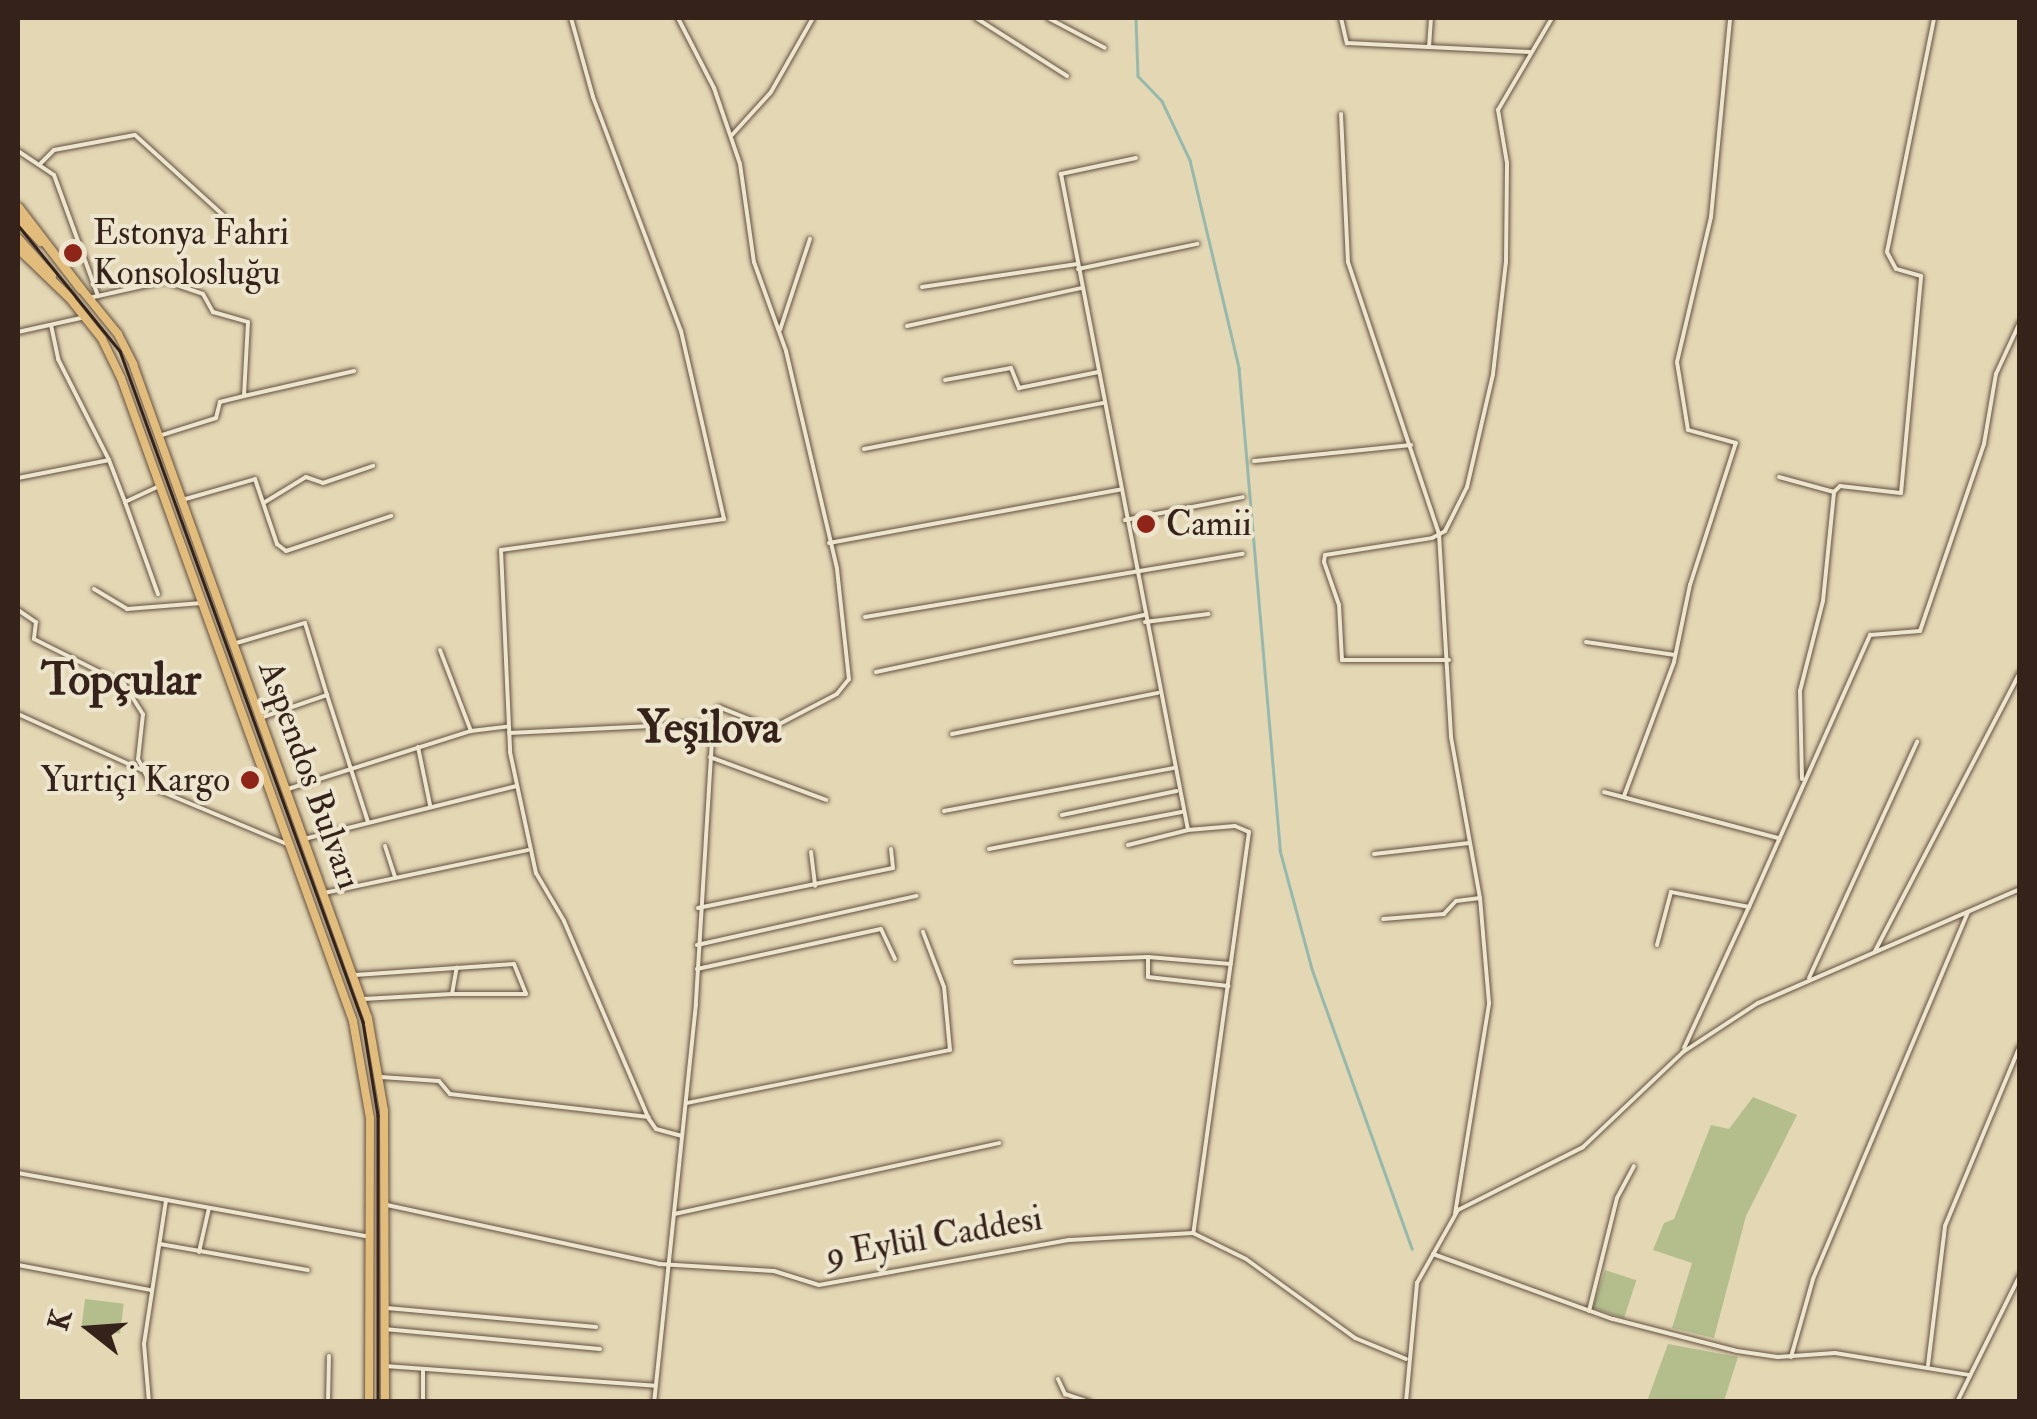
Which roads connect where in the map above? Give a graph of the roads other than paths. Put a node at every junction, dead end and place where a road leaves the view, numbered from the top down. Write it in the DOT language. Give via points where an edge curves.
graph roads {
  1 [pos="571,18"];
  2 [pos="678,18"];
  3 [pos="813,18"];
  4 [pos="976,18"];
  5 [pos="1048,18"];
  6 [pos="1341,18"];
  7 [pos="1431,18"];
  8 [pos="1552,18"];
  9 [pos="1730,18"];
  10 [pos="1934,18"];
  11 [pos="1429,46"];
  12 [pos="1105,48"];
  13 [pos="1532,52"];
  14 [pos="1067,76"];
  15 [pos="1341,114"];
  16 [pos="732,135"];
  17 [pos="18,151"];
  18 [pos="1136,158"];
  19 [pos="41,163"];
  20 [pos="18,208"];
  21 [pos="224,214"];
  22 [pos="18,218"];
  23 [pos="18,238"];
  24 [pos="810,239"];
  25 [pos="1198,244"];
  26 [pos="18,248"];
  27 [pos="1078,267"];
  28 [pos="922,287"];
  29 [pos="1082,288"];
  30 [pos="82,289"];
  31 [pos="94,297"];
  32 [pos="70,298"];
  33 [pos="85,318"];
  34 [pos="2020,322"];
  35 [pos="51,325"];
  36 [pos="907,326"];
  37 [pos="780,330"];
  38 [pos="18,332"];
  39 [pos="354,371"];
  40 [pos="1098,372"];
  41 [pos="945,380"];
  42 [pos="244,396"];
  43 [pos="1104,403"];
  44 [pos="159,436"];
  45 [pos="1411,445"];
  46 [pos="864,449"];
  47 [pos="110,460"];
  48 [pos="1254,461"];
  49 [pos="373,466"];
  50 [pos="1779,477"];
  51 [pos="18,478"];
  52 [pos="160,486"];
  53 [pos="1119,490"];
  54 [pos="1834,492"];
  55 [pos="1243,497"];
  56 [pos="182,500"];
  57 [pos="124,502"];
  58 [pos="264,502"];
  59 [pos="391,516"];
  60 [pos="1125,520"];
  61 [pos="1439,534"];
  62 [pos="828,544"];
  63 [pos="1244,554"];
  64 [pos="1134,567"];
  65 [pos="94,589"];
  66 [pos="158,594"];
  67 [pos="202,603"];
  68 [pos="18,610"];
  69 [pos="1209,614"];
  70 [pos="1144,615"];
  71 [pos="865,617"];
  72 [pos="1146,622"];
  73 [pos="1586,642"];
  74 [pos="234,644"];
  75 [pos="440,650"];
  76 [pos="1675,655"];
  77 [pos="1449,660"];
  78 [pos="876,672"];
  79 [pos="2020,673"];
  80 [pos="1158,693"];
  81 [pos="327,695"];
  82 [pos="18,714"];
  83 [pos="260,718"];
  84 [pos="712,723"];
  85 [pos="509,729"];
  86 [pos="470,731"];
  87 [pos="952,734"];
  88 [pos="1917,742"];
  89 [pos="418,747"];
  90 [pos="710,757"];
  91 [pos="349,768"];
  92 [pos="1172,768"];
  93 [pos="142,770"];
  94 [pos="1802,782"];
  95 [pos="516,786"];
  96 [pos="286,790"];
  97 [pos="1177,791"];
  98 [pos="1604,792"];
  99 [pos="1624,796"];
  100 [pos="826,800"];
  101 [pos="430,805"];
  102 [pos="944,810"];
  103 [pos="1181,812"];
  104 [pos="1062,815"];
  105 [pos="368,822"];
  106 [pos="1188,830"];
  107 [pos="1778,838"];
  108 [pos="304,839"];
  109 [pos="1469,843"];
  110 [pos="289,845"];
  111 [pos="1128,845"];
  112 [pos="385,846"];
  113 [pos="989,849"];
  114 [pos="528,850"];
  115 [pos="891,850"];
  116 [pos="811,852"];
  117 [pos="1374,854"];
  118 [pos="394,878"];
  119 [pos="814,886"];
  120 [pos="2020,889"];
  121 [pos="324,893"];
  122 [pos="917,896"];
  123 [pos="1480,898"];
  124 [pos="1749,907"];
  125 [pos="698,908"];
  126 [pos="1968,912"];
  127 [pos="1383,919"];
  128 [pos="923,932"];
  129 [pos="697,944"];
  130 [pos="1656,945"];
  131 [pos="1875,951"];
  132 [pos="895,958"];
  133 [pos="1148,958"];
  134 [pos="1015,962"];
  135 [pos="1232,964"];
  136 [pos="457,968"];
  137 [pos="697,969"];
  138 [pos="354,976"];
  139 [pos="1809,978"];
  140 [pos="1228,986"];
  141 [pos="452,994"];
  142 [pos="361,999"];
  143 [pos="2020,1046"];
  144 [pos="1683,1052"];
  145 [pos="381,1077"];
  146 [pos="686,1103"];
  147 [pos="649,1117"];
  148 [pos="682,1136"];
  149 [pos="999,1143"];
  150 [pos="1634,1166"];
  151 [pos="18,1173"];
  152 [pos="166,1200"];
  153 [pos="382,1205"];
  154 [pos="209,1208"];
  155 [pos="674,1214"];
  156 [pos="1456,1214"];
  157 [pos="1193,1233"];
  158 [pos="368,1237"];
  159 [pos="160,1244"];
  160 [pos="199,1252"];
  161 [pos="1433,1254"];
  162 [pos="18,1264"];
  163 [pos="666,1266"];
  164 [pos="308,1270"];
  165 [pos="2020,1275"];
  166 [pos="151,1290"];
  167 [pos="383,1308"];
  168 [pos="1589,1311"];
  169 [pos="596,1327"];
  170 [pos="384,1330"];
  171 [pos="600,1349"];
  172 [pos="329,1356"];
  173 [pos="1791,1357"];
  174 [pos="1406,1359"];
  175 [pos="385,1366"];
  176 [pos="1928,1367"];
  177 [pos="423,1369"];
  178 [pos="1970,1375"];
  179 [pos="1058,1379"];
  180 [pos="655,1386"];
  181 [pos="149,1402"];
  182 [pos="328,1402"];
  183 [pos="368,1402"];
  184 [pos="385,1402"];
  185 [pos="423,1402"];
  186 [pos="654,1402"];
  187 [pos="1090,1402"];
  188 [pos="1406,1402"];
  189 [pos="1957,1402"];
  1 -- 85 [label="street" via="681,331 724,518 501,550"];
  2 -- 16 [label="street"];
  3 -- 16 [label="street" via="765,100"];
  4 -- 14 [label="street"];
  5 -- 12 [label="street"];
  6 -- 11 [label="street" via="1347,43"];
  7 -- 11 [label="street"];
  8 -- 13 [label="street"];
  9 -- 76 [label="street" via="1712,217 1677,362 1688,430 1736,444"];
  10 -- 54 [label="street" via="1888,252 1896,269 1922,276 1900,492 1840,486"];
  11 -- 13 [label="street"];
  13 -- 61 [label="street" via="1498,110 1508,163 1506,262 1479,452"];
  15 -- 45 [label="street" via="1348,262"];
  16 -- 37 [label="street" via="754,262"];
  17 -- 19 [label="street"];
  18 -- 27 [label="street" via="1060,174"];
  19 -- 21 [label="street" via="54,150 135,136"];
  19 -- 31 [label="street" via="63,190"];
  20 -- 30 [label="highway"];
  22 -- 30 [label="main road, Aspendos Bulvarı"];
  23 -- 32 [label="main road, Aspendos Bulvarı"];
  24 -- 37 [label="street"];
  25 -- 27 [label="street"];
  26 -- 32 [label="highway"];
  27 -- 28 [label="street"];
  27 -- 29 [label="street"];
  29 -- 36 [label="street"];
  29 -- 40 [label="street"];
  30 -- 31 [label="main road, Aspendos Bulvarı"];
  31 -- 42 [label="street" via="165,281 203,294 213,312 240,315 248,322"];
  31 -- 44 [label="main road, Aspendos Bulvarı" via="127,350"];
  32 -- 33 [label="main road, Aspendos Bulvarı"];
  33 -- 35 [label="street"];
  33 -- 52 [label="main road, Aspendos Bulvarı" via="110,352"];
  34 -- 94 [label="street" via="1996,374 1984,444 1920,632 1870,635"];
  35 -- 38 [label="street"];
  35 -- 47 [label="street" via="58,359"];
  37 -- 62 [label="street"];
  39 -- 42 [label="street"];
  40 -- 41 [label="street" via="1019,388 1011,368"];
  40 -- 43 [label="street"];
  42 -- 44 [label="street" via="220,402 216,418"];
  43 -- 46 [label="street"];
  43 -- 53 [label="street"];
  44 -- 56 [label="main road, Aspendos Bulvarı"];
  45 -- 48 [label="street"];
  45 -- 61 [label="street"];
  47 -- 51 [label="street"];
  47 -- 57 [label="street"];
  49 -- 58 [label="street" via="323,483 306,476"];
  50 -- 54 [label="street"];
  52 -- 57 [label="street"];
  52 -- 67 [label="main road, Aspendos Bulvarı"];
  53 -- 60 [label="street"];
  53 -- 62 [label="street"];
  54 -- 94 [label="street" via="1824,601 1800,691"];
  55 -- 60 [label="street"];
  56 -- 58 [label="street" via="255,479"];
  56 -- 74 [label="main road, Aspendos Bulvarı"];
  57 -- 66 [label="street"];
  58 -- 59 [label="street" via="277,544 286,551"];
  60 -- 64 [label="street"];
  61 -- 77 [label="street"];
  61 -- 77 [label="street" via="1404,547 1325,554 1324,562 1339,604 1342,660"];
  62 -- 84 [label="street" via="848,684 772,728 719,707"];
  63 -- 64 [label="street"];
  64 -- 70 [label="street"];
  64 -- 71 [label="street"];
  65 -- 67 [label="street" via="127,609"];
  67 -- 110 [label="main road, Aspendos Bulvarı"];
  68 -- 93 [label="street" via="36,622 34,639 124,684 143,714 137,734"];
  69 -- 72 [label="street"];
  70 -- 72 [label="street"];
  70 -- 78 [label="street"];
  72 -- 80 [label="street"];
  73 -- 76 [label="street"];
  74 -- 81 [label="street" via="305,623"];
  74 -- 83 [label="main road, Aspendos Bulvarı"];
  75 -- 86 [label="street"];
  76 -- 99 [label="street"];
  77 -- 109 [label="street" via="1451,737"];
  79 -- 131 [label="street"];
  80 -- 87 [label="street"];
  80 -- 92 [label="street"];
  81 -- 83 [label="street"];
  81 -- 91 [label="street"];
  82 -- 93 [label="street"];
  83 -- 96 [label="main road, Aspendos Bulvarı"];
  84 -- 85 [label="street"];
  84 -- 90 [label="street"];
  85 -- 86 [label="street"];
  85 -- 95 [label="street"];
  86 -- 89 [label="street"];
  88 -- 139 [label="street"];
  89 -- 91 [label="street"];
  89 -- 101 [label="street"];
  90 -- 100 [label="street"];
  90 -- 125 [label="street"];
  91 -- 96 [label="street"];
  91 -- 105 [label="street"];
  92 -- 97 [label="street"];
  92 -- 102 [label="street"];
  93 -- 110 [label="street" via="153,788 174,801"];
  94 -- 107 [label="street"];
  95 -- 101 [label="street"];
  95 -- 114 [label="street"];
  96 -- 108 [label="main road, Aspendos Bulvarı"];
  97 -- 103 [label="street"];
  97 -- 104 [label="street"];
  98 -- 99 [label="street"];
  99 -- 107 [label="street"];
  101 -- 105 [label="street"];
  103 -- 106 [label="street"];
  103 -- 113 [label="street"];
  105 -- 108 [label="street"];
  106 -- 111 [label="street"];
  106 -- 135 [label="street" via="1235,826 1249,832"];
  107 -- 124 [label="street"];
  108 -- 121 [label="main road, Aspendos Bulvarı"];
  109 -- 117 [label="street"];
  109 -- 123 [label="street"];
  110 -- 158 [label="main road, Aspendos Bulvarı" via="360,1050 370,1118"];
  112 -- 118 [label="street"];
  114 -- 118 [label="street"];
  114 -- 147 [label="street"];
  115 -- 119 [label="street" via="893,868"];
  116 -- 119 [label="street"];
  118 -- 121 [label="street"];
  119 -- 125 [label="street"];
  120 -- 126 [label="street"];
  121 -- 138 [label="main road, Aspendos Bulvarı"];
  122 -- 129 [label="street"];
  123 -- 127 [label="street" via="1456,901 1444,914"];
  123 -- 156 [label="street" via="1489,1003"];
  124 -- 130 [label="street" via="1671,892"];
  124 -- 144 [label="street"];
  125 -- 129 [label="street"];
  126 -- 131 [label="street"];
  126 -- 173 [label="street" via="1813,1279"];
  128 -- 146 [label="street" via="944,987 950,1050"];
  129 -- 137 [label="street"];
  131 -- 139 [label="street"];
  132 -- 137 [label="street" via="881,928"];
  133 -- 134 [label="street"];
  133 -- 135 [label="street"];
  133 -- 140 [label="street" via="1148,977"];
  135 -- 140 [label="street"];
  136 -- 138 [label="street"];
  136 -- 141 [label="street"];
  136 -- 141 [label="street" via="514,964 526,994"];
  137 -- 146 [label="street"];
  138 -- 142 [label="main road, Aspendos Bulvarı"];
  139 -- 144 [label="street"];
  140 -- 157 [label="street"];
  141 -- 142 [label="street"];
  142 -- 145 [label="main road, Aspendos Bulvarı"];
  143 -- 176 [label="street" via="1945,1226"];
  144 -- 156 [label="street" via="1583,1147"];
  145 -- 147 [label="street" via="438,1081 450,1094"];
  145 -- 153 [label="main road, Aspendos Bulvarı"];
  146 -- 148 [label="street"];
  147 -- 148 [label="street" via="656,1129"];
  148 -- 155 [label="street"];
  149 -- 155 [label="street"];
  150 -- 168 [label="street" via="1617,1198"];
  151 -- 152 [label="street"];
  152 -- 154 [label="street"];
  152 -- 159 [label="street"];
  153 -- 163 [label="street, 9 Eylül Caddesi"];
  153 -- 167 [label="main road, Aspendos Bulvarı"];
  154 -- 158 [label="street"];
  154 -- 160 [label="street"];
  155 -- 163 [label="street"];
  156 -- 161 [label="street"];
  157 -- 163 [label="street, 9 Eylül Caddesi" via="1070,1240 820,1285 774,1271"];
  157 -- 174 [label="street, 9 Eylül Caddesi" via="1246,1259 1355,1338"];
  158 -- 183 [label="main road, Aspendos Bulvarı"];
  159 -- 160 [label="street"];
  159 -- 166 [label="street"];
  160 -- 164 [label="street"];
  161 -- 168 [label="street"];
  161 -- 174 [label="street" via="1417,1284"];
  162 -- 166 [label="street"];
  163 -- 180 [label="street"];
  165 -- 178 [label="street"];
  166 -- 181 [label="street" via="144,1344"];
  167 -- 169 [label="street"];
  167 -- 170 [label="main road, Aspendos Bulvarı"];
  168 -- 173 [label="street" via="1737,1350"];
  170 -- 171 [label="street"];
  170 -- 175 [label="main road, Aspendos Bulvarı"];
  172 -- 182 [label="street"];
  173 -- 176 [label="street" via="1835,1353"];
  174 -- 188 [label="street"];
  175 -- 177 [label="street"];
  175 -- 184 [label="main road, Aspendos Bulvarı"];
  176 -- 178 [label="street"];
  177 -- 180 [label="street"];
  177 -- 185 [label="street"];
  178 -- 189 [label="street"];
  179 -- 187 [label="street" via="1065,1394"];
  180 -- 186 [label="street"];
}
